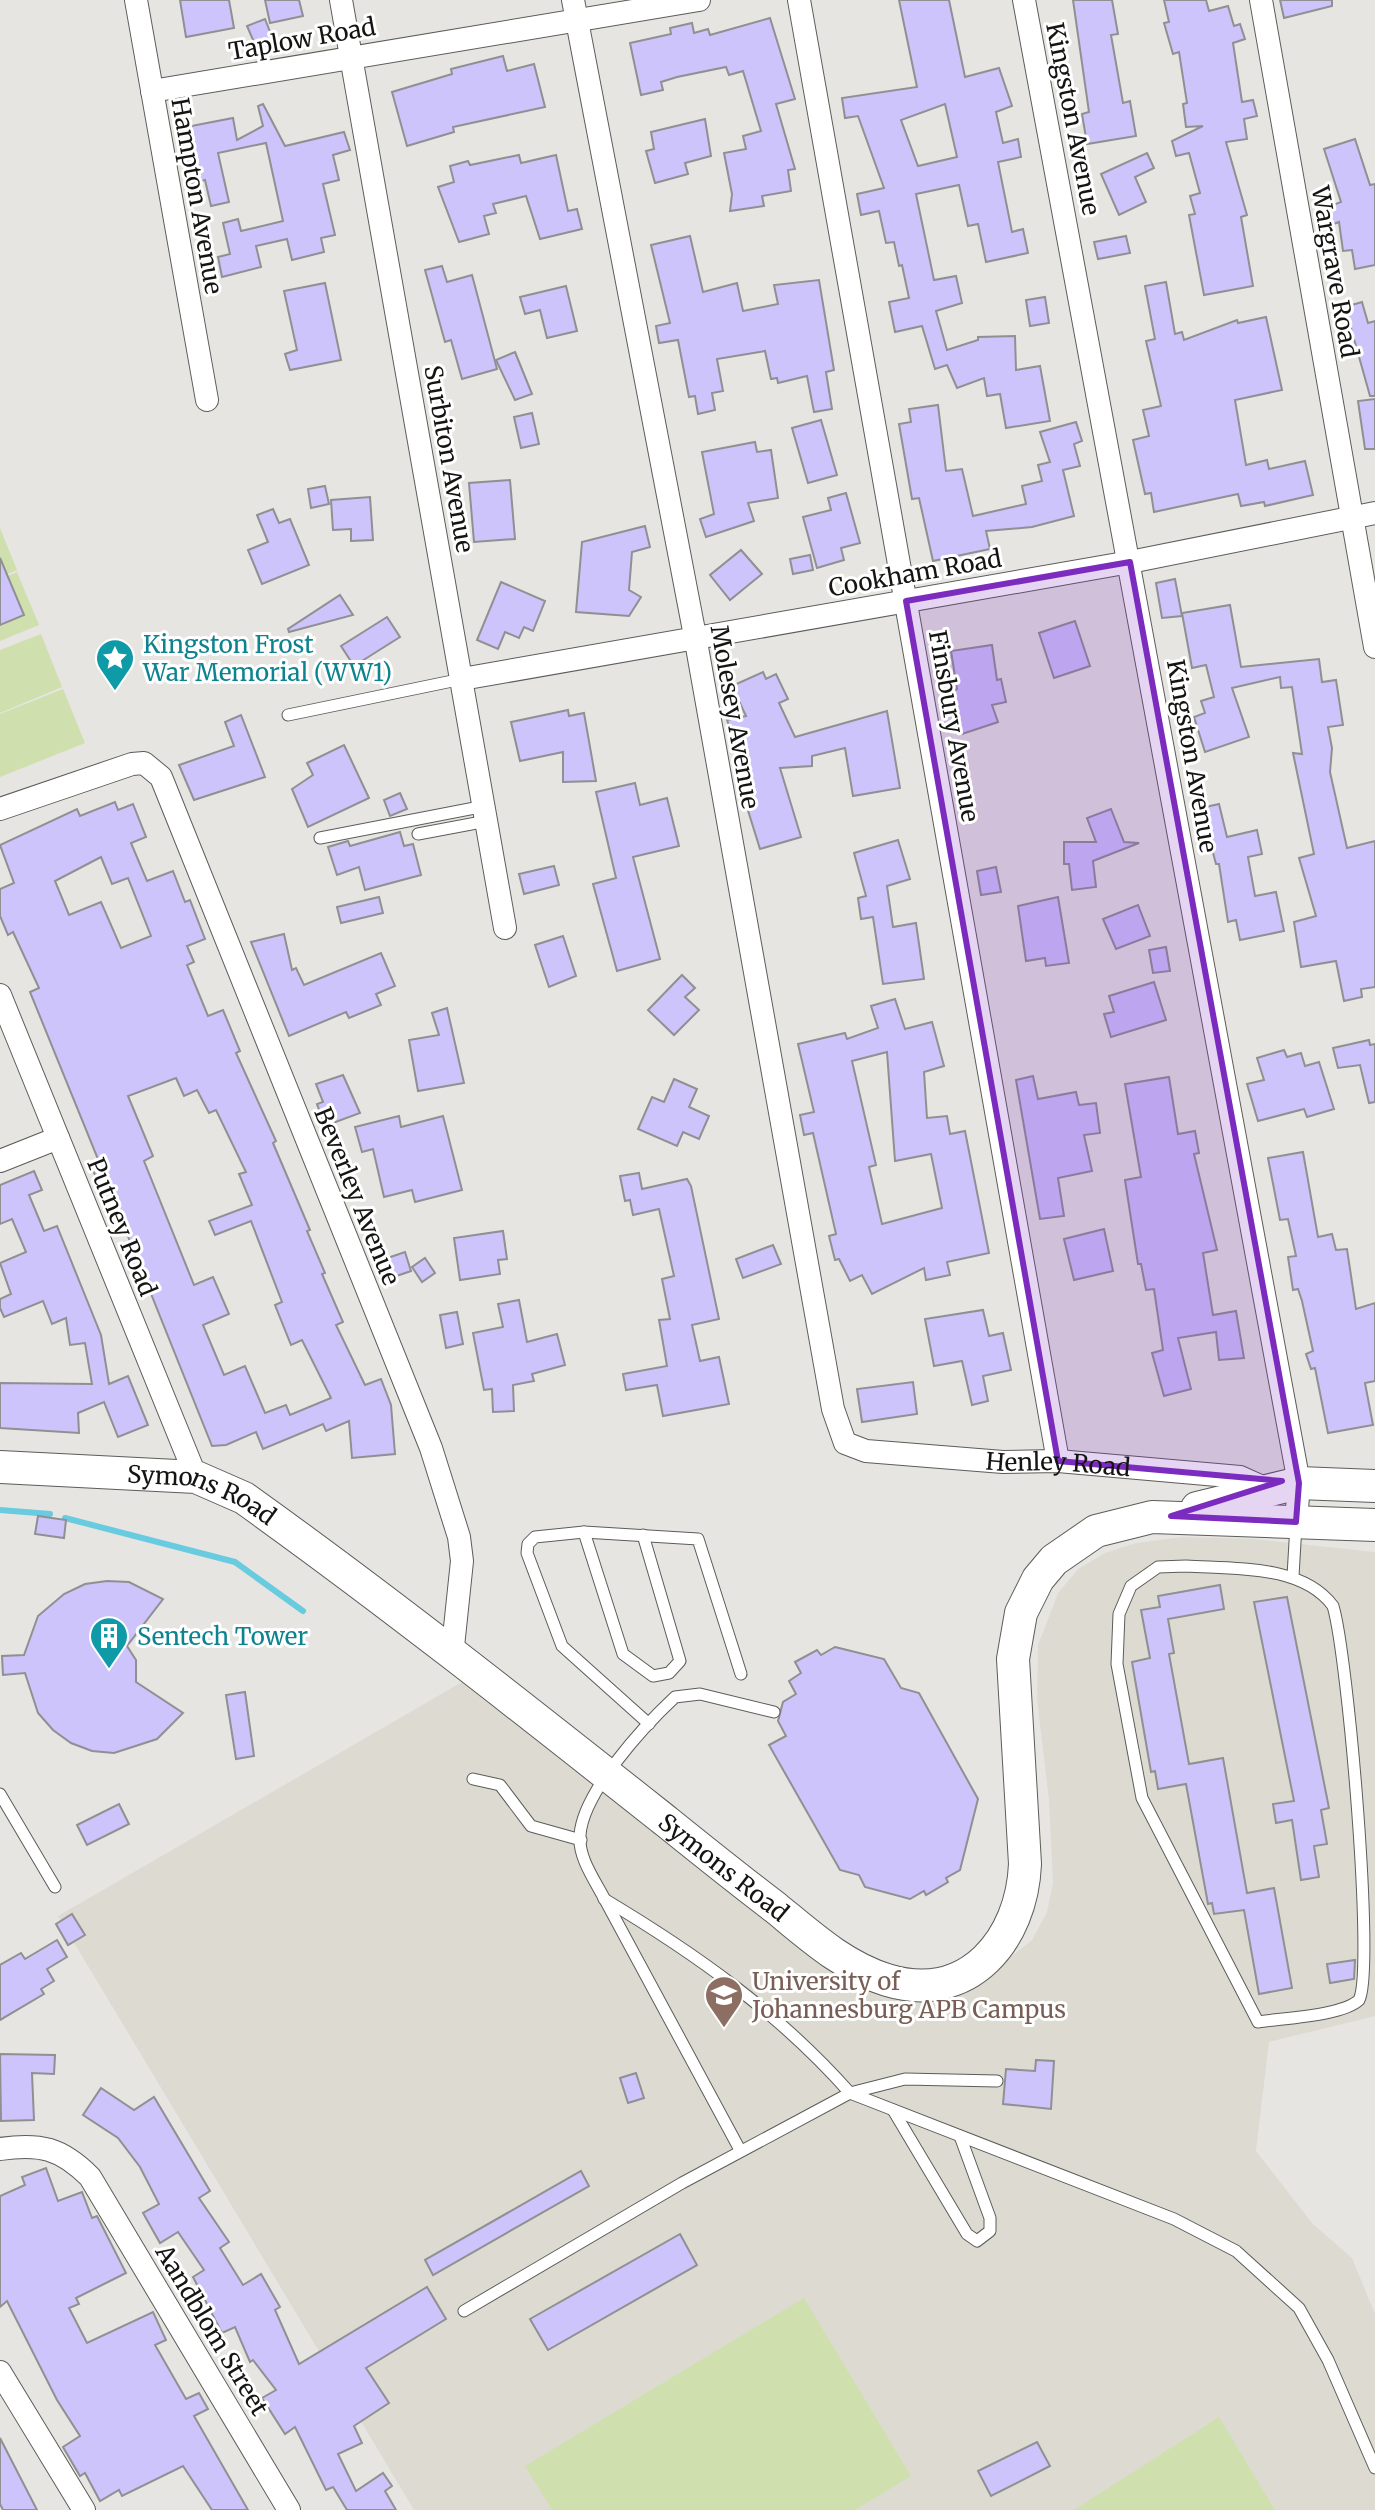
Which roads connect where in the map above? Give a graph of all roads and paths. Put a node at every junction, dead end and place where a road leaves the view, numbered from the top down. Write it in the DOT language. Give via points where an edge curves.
graph roads {
  1 [pos="136,0"];
  2 [pos="341,0"];
  3 [pos="699,0"];
  4 [pos="799,0"];
  5 [pos="1024,0"];
  6 [pos="1261,0"];
  7 [pos="574,9"];
  8 [pos="351,57"];
  9 [pos="152,91"];
  10 [pos="207,400"];
  11 [pos="1375,513"];
  12 [pos="1352,517"];
  13 [pos="1130,562"];
  14 [pos="906,601"];
  15 [pos="695,636"];
  16 [pos="1375,647"];
  17 [pos="462,679"];
  18 [pos="288,715"];
  19 [pos="0,809"];
  20 [pos="486,814"];
  21 [pos="418,834"];
  22 [pos="320,838"];
  23 [pos="505,928"];
  24 [pos="0,995"];
  25 [pos="58,1138"];
  26 [pos="0,1161"];
  27 [pos="845,1443"];
  28 [pos="1058,1461"];
  29 [pos="0,1467"];
  30 [pos="196,1477"];
  31 [pos="1284,1486"];
  32 [pos="1375,1486"];
  33 [pos="1171,1516"];
  34 [pos="1296,1522"];
  35 [pos="1375,1525"];
  36 [pos="584,1532"];
  37 [pos="643,1535"];
  38 [pos="1293,1576"];
  39 [pos="452,1656"];
  40 [pos="741,1674"];
  41 [pos="774,1712"];
  42 [pos="649,1724"];
  43 [pos="607,1775"];
  44 [pos="473,1779"];
  45 [pos="0,1794"];
  46 [pos="581,1840"];
  47 [pos="55,1887"];
  48 [pos="604,1898"];
  49 [pos="997,2081"];
  50 [pos="850,2093"];
  51 [pos="893,2109"];
  52 [pos="960,2136"];
  53 [pos="0,2149"];
  54 [pos="740,2150"];
  55 [pos="464,2311"];
  56 [pos="0,2372"];
  57 [pos="1375,2468"];
  58 [pos="84,2510"];
  59 [pos="289,2510"];
  1 -- 9 [label="street, Hampton Avenue"];
  2 -- 8 [label="street, Surbiton Avenue"];
  3 -- 7 [label="street, Taplow Road"];
  4 -- 14 [label="street, Finsbury Avenue"];
  5 -- 13 [label="street, Kingston Avenue"];
  6 -- 12 [label="street, Wargrave Road"];
  7 -- 8 [label="street, Taplow Road"];
  7 -- 15 [label="street, Molesey Avenue"];
  8 -- 9 [label="street, Taplow Road"];
  8 -- 17 [label="street, Surbiton Avenue"];
  9 -- 10 [label="street, Hampton Avenue"];
  11 -- 12 [label="street, Cookham Road"];
  12 -- 13 [label="street, Cookham Road"];
  12 -- 16 [label="street, Wargrave Road"];
  13 -- 14 [label="street, Cookham Road"];
  13 -- 31 [label="street, Kingston Avenue"];
  14 -- 15 [label="street, Cookham Road"];
  14 -- 28 [label="street, Finsbury Avenue"];
  15 -- 17 [label="street, Cookham Road"];
  15 -- 27 [label="street, Molesey Avenue" via="833,1409"];
  17 -- 18 [label="lane"];
  17 -- 20 [label="street, Surbiton Avenue"];
  19 -- 39 [label="street, Beverley Avenue" via="132,764 154,768 169,792 450,1504 462,1561"];
  20 -- 21 [label="lane"];
  20 -- 22 [label="lane"];
  20 -- 23 [label="street, Surbiton Avenue"];
  24 -- 25 [label="street, Putney Road"];
  25 -- 26 [label="street"];
  25 -- 30 [label="street, Putney Road"];
  27 -- 28 [label="street, Henley Road" via="892,1455"];
  28 -- 31 [label="street, Henley Road" via="1240,1477"];
  29 -- 30 [label="main road, Symons Road"];
  30 -- 39 [label="main road, Symons Road" via="244,1498"];
  31 -- 32 [label="main road, Henley Road"];
  31 -- 33 [label="main road, Henley Road"];
  31 -- 34 [label="street, Kingston Avenue"];
  33 -- 34 [label="main road"];
  33 -- 43 [label="main road, Symons Road" via="1117,1524 1082,1538 1054,1560 1030,1593 1013,1659 1024,1889 1016,1918 1000,1944 957,1978 906,1984 848,1963"];
  34 -- 35 [label="main road"];
  34 -- 38 [label="lane"];
  36 -- 37 [label="lane"];
  36 -- 37 [label="lane" via="623,1654 653,1676 669,1673 680,1661"];
  36 -- 42 [label="lane" via="535,1537 528,1544 532,1567 562,1646"];
  37 -- 40 [label="lane" via="694,1536 702,1542"];
  38 -- 38 [label="lane" via="1158,1567 1131,1586 1119,1614 1117,1664 1142,1798 1258,2022 1338,2010 1357,2002 1365,1992 1370,1960 1363,1808 1337,1620 1326,1597"];
  39 -- 43 [label="main road, Symons Road"];
  41 -- 42 [label="lane" via="685,1694 675,1697"];
  42 -- 43 [label="lane"];
  43 -- 46 [label="lane" via="587,1812"];
  44 -- 46 [label="lane" via="500,1785 531,1826"];
  45 -- 47 [label="lane"];
  46 -- 48 [label="lane" via="583,1857"];
  48 -- 50 [label="lane" via="746,1992 806,2044"];
  48 -- 54 [label="lane"];
  49 -- 50 [label="lane" via="905,2079"];
  50 -- 51 [label="lane"];
  50 -- 54 [label="lane"];
  51 -- 52 [label="lane"];
  51 -- 52 [label="lane" via="967,2234 977,2241 990,2231 990,2218"];
  52 -- 57 [label="lane" via="1174,2219 1259,2268 1299,2308 1314,2332"];
  53 -- 59 [label="street, Aandblom Street" via="46,2147 71,2158 90,2177"];
  54 -- 55 [label="lane"];
  56 -- 58 [label="street"];
}
